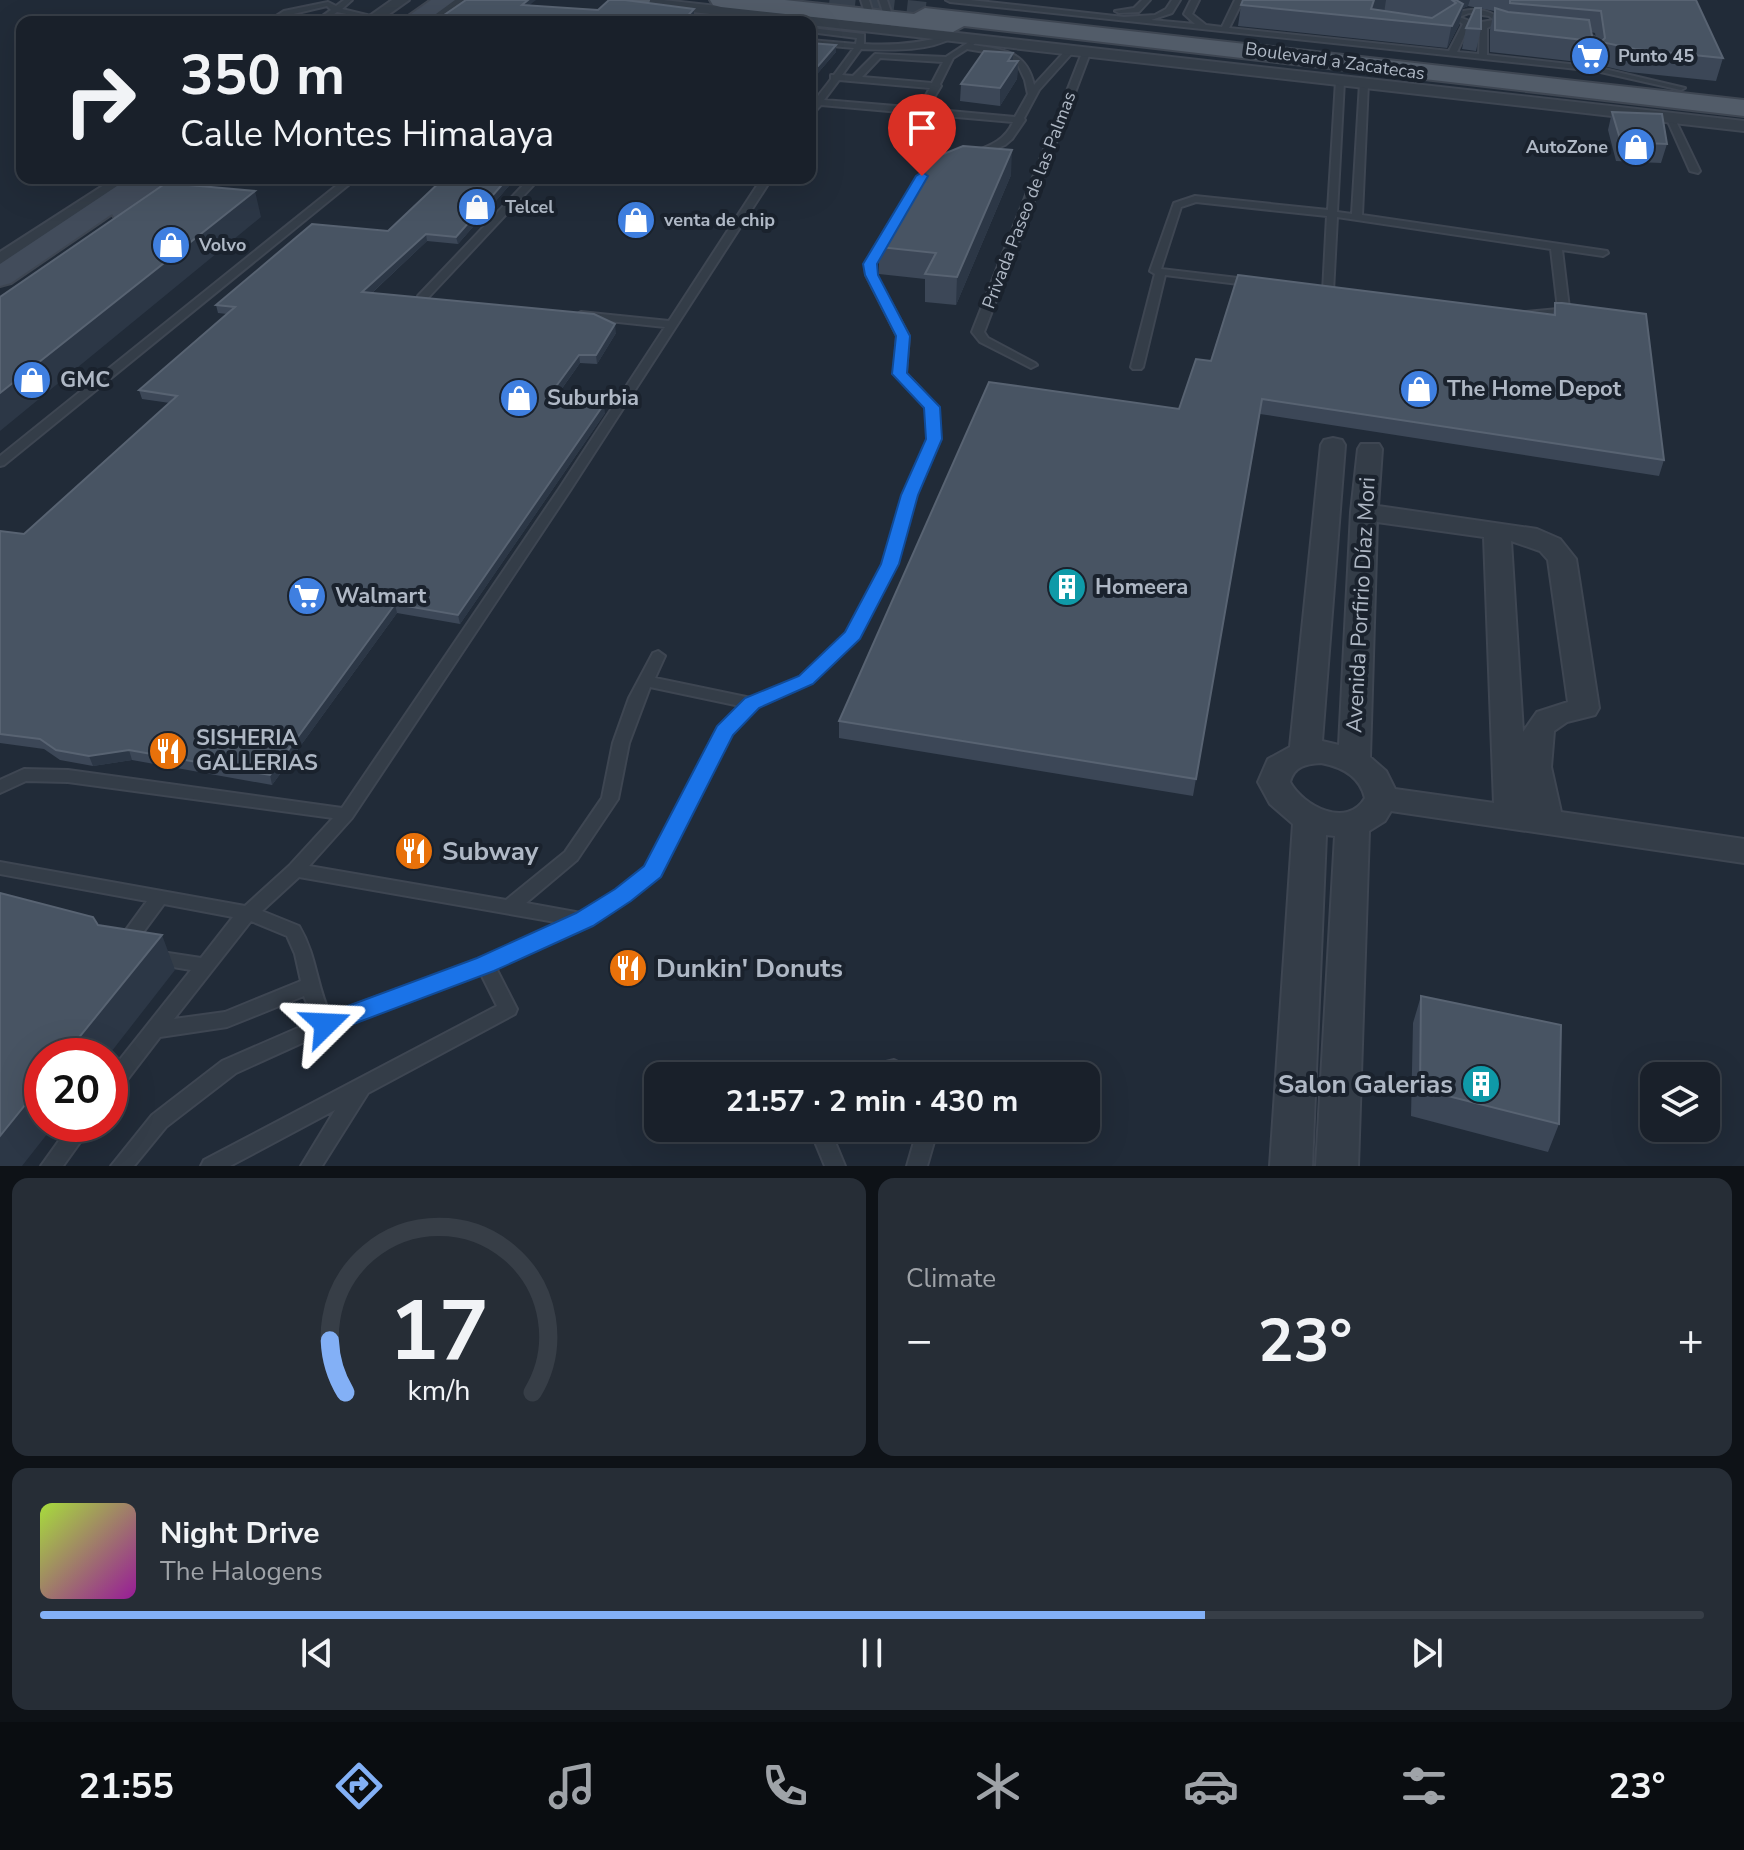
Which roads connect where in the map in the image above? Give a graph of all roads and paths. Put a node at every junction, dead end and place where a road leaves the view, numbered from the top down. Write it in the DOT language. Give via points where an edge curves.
graph roads {
  1 [pos="348,0"];
  2 [pos="445,0"];
  3 [pos="460,0"];
  4 [pos="632,0"];
  5 [pos="721,0"];
  6 [pos="787,0"];
  7 [pos="1015,0"];
  8 [pos="1146,0"];
  9 [pos="1176,0"];
  10 [pos="1195,0"];
  11 [pos="1239,0"];
  12 [pos="324,2"];
  13 [pos="829,4"];
  14 [pos="935,8"];
  15 [pos="336,10"];
  16 [pos="394,12"];
  17 [pos="879,13"];
  18 [pos="1440,14"];
  19 [pos="282,16"];
  20 [pos="327,16"];
  21 [pos="436,16"];
  22 [pos="1156,17"];
  23 [pos="1124,19"];
  24 [pos="1460,20"];
  25 [pos="1445,25"];
  26 [pos="1490,25"];
  27 [pos="1206,28"];
  28 [pos="1503,29"];
  29 [pos="816,30"];
  30 [pos="1576,36"];
  31 [pos="950,37"];
  32 [pos="816,42"];
  33 [pos="972,44"];
  34 [pos="860,45"];
  35 [pos="1340,45"];
  36 [pos="1078,52"];
  37 [pos="1452,54"];
  38 [pos="948,60"];
  39 [pos="1592,60"];
  40 [pos="1475,67"];
  41 [pos="1421,73"];
  42 [pos="834,77"];
  43 [pos="855,79"];
  44 [pos="1352,82"];
  45 [pos="937,86"];
  46 [pos="1539,87"];
  47 [pos="1032,95"];
  48 [pos="1744,95"];
  49 [pos="818,102"];
  50 [pos="816,105"];
  51 [pos="1744,108"];
  52 [pos="1598,109"];
  53 [pos="922,111"];
  54 [pos="1670,117"];
  55 [pos="1021,120"];
  56 [pos="1744,126"];
  57 [pos="1336,144"];
  58 [pos="1360,146"];
  59 [pos="958,160"];
  60 [pos="1695,171"];
  61 [pos="119,184"];
  62 [pos="137,184"];
  63 [pos="172,184"];
  64 [pos="191,184"];
  65 [pos="345,184"];
  66 [pos="529,184"];
  67 [pos="763,184"];
  68 [pos="1334,214"];
  69 [pos="897,217"];
  70 [pos="1357,217"];
  71 [pos="128,220"];
  72 [pos="1556,246"];
  73 [pos="1603,253"];
  74 [pos="12,254"];
  75 [pos="1160,273"];
  76 [pos="0,277"];
  77 [pos="1266,284"];
  78 [pos="0,286"];
  79 [pos="1312,290"];
  80 [pos="1328,292"];
  81 [pos="1341,293"];
  82 [pos="0,299"];
  83 [pos="437,300"];
  84 [pos="1564,310"];
  85 [pos="1589,312"];
  86 [pos="562,313"];
  87 [pos="1516,316"];
  88 [pos="670,324"];
  89 [pos="1031,365"];
  90 [pos="1137,367"];
  91 [pos="1333,445"];
  92 [pos="1370,449"];
  93 [pos="0,462"];
  94 [pos="1364,512"];
  95 [pos="1497,530"];
  96 [pos="658,656"];
  97 [pos="646,681"];
  98 [pos="752,703"];
  99 [pos="1305,753"];
  100 [pos="1354,761"];
  101 [pos="0,787"];
  102 [pos="1381,798"];
  103 [pos="346,814"];
  104 [pos="1511,816"];
  105 [pos="1310,819"];
  106 [pos="1546,821"];
  107 [pos="1352,823"];
  108 [pos="1744,851"];
  109 [pos="0,868"];
  110 [pos="295,870"];
  111 [pos="160,897"];
  112 [pos="512,905"];
  113 [pos="248,913"];
  114 [pos="584,920"];
  115 [pos="202,965"];
  116 [pos="485,965"];
  117 [pos="311,985"];
  118 [pos="326,1024"];
  119 [pos="153,1030"];
  120 [pos="128,1063"];
  121 [pos="364,1083"];
  122 [pos="69,1142"];
  123 [pos="825,1142"];
  124 [pos="924,1142"];
  125 [pos="51,1166"];
  126 [pos="121,1166"];
  127 [pos="211,1166"];
  128 [pos="311,1166"];
  129 [pos="835,1166"];
  130 [pos="917,1166"];
  131 [pos="1291,1166"];
  132 [pos="1337,1166"];
  1 -- 15 [label="lane"];
  2 -- 16 [label="main road"];
  3 -- 21 [label="street"];
  4 -- 17 [label="street"];
  5 -- 17 [label="main road"];
  6 -- 13 [label="main road"];
  7 -- 8 [label="lane" via="1123,12 1136,10"];
  9 -- 22 [label="lane"];
  10 -- 27 [label="lane" via="1188,14"];
  11 -- 27 [label="lane"];
  12 -- 15 [label="lane"];
  12 -- 19 [label="lane"];
  14 -- 23 [label="lane"];
  14 -- 40 [label="main road, Boulevard a Zacatecas"];
  14 -- 41 [label="main road, Boulevard a Zacatecas"];
  15 -- 16 [label="lane"];
  15 -- 20 [label="lane"];
  17 -- 27 [label="main road"];
  17 -- 31 [label="street"];
  17 -- 41 [label="main road" via="1336,68"];
  18 -- 24 [label="lane"];
  22 -- 23 [label="lane"];
  22 -- 27 [label="lane"];
  23 -- 27 [label="lane"];
  24 -- 25 [label="lane"];
  24 -- 26 [label="lane"];
  24 -- 26 [label="lane" via="1468,11 1491,14 1499,21"];
  24 -- 37 [label="lane"];
  26 -- 28 [label="lane"];
  26 -- 40 [label="lane" via="1483,28"];
  27 -- 35 [label="main road"];
  29 -- 34 [label="lane" via="853,33 861,36"];
  30 -- 39 [label="lane" via="1590,37"];
  31 -- 33 [label="street"];
  31 -- 34 [label="lane" via="907,48"];
  32 -- 34 [label="lane"];
  33 -- 36 [label="street"];
  33 -- 38 [label="lane"];
  33 -- 47 [label="lane" via="1022,62"];
  34 -- 42 [label="lane"];
  35 -- 37 [label="lane"];
  35 -- 40 [label="main road"];
  36 -- 44 [label="street"];
  36 -- 47 [label="lane"];
  36 -- 89 [label="lane, Privada Paseo de las Palmas" via="978,332"];
  37 -- 40 [label="lane"];
  38 -- 43 [label="lane" via="878,56"];
  38 -- 45 [label="lane"];
  40 -- 41 [label="main road, Boulevard a Zacatecas"];
  40 -- 44 [label="main road"];
  40 -- 46 [label="main road, Boulevard a Zacatecas"];
  40 -- 48 [label="main road, Boulevard a Zacatecas"];
  42 -- 43 [label="lane"];
  42 -- 49 [label="lane"];
  43 -- 45 [label="lane"];
  44 -- 52 [label="street"];
  44 -- 57 [label="lane"];
  44 -- 58 [label="lane"];
  45 -- 53 [label="lane"];
  46 -- 51 [label="main road, Boulevard a Zacatecas"];
  46 -- 52 [label="main road"];
  47 -- 55 [label="lane"];
  49 -- 50 [label="lane"];
  49 -- 53 [label="lane"];
  52 -- 54 [label="street"];
  53 -- 55 [label="lane"];
  54 -- 56 [label="street"];
  54 -- 60 [label="lane"];
  55 -- 59 [label="lane" via="1007,142"];
  57 -- 58 [label="lane"];
  57 -- 68 [label="lane"];
  58 -- 70 [label="lane"];
  61 -- 74 [label="street"];
  62 -- 74 [label="main road"];
  63 -- 71 [label="main road"];
  64 -- 71 [label="street"];
  65 -- 93 [label="lane"];
  66 -- 83 [label="lane" via="422,298"];
  67 -- 88 [label="lane"];
  68 -- 70 [label="lane"];
  68 -- 75 [label="lane" via="1187,200 1177,205 1154,268"];
  68 -- 80 [label="lane"];
  69 -- 98 [label="lane" via="873,254 871,275 903,336 900,374 932,407 934,439 909,495 890,564 853,635 806,680"];
  70 -- 72 [label="lane"];
  71 -- 74 [label="main road" via="56,247"];
  71 -- 82 [label="main road"];
  72 -- 73 [label="lane"];
  72 -- 84 [label="lane"];
  74 -- 76 [label="main road"];
  74 -- 78 [label="main road" via="26,268"];
  75 -- 77 [label="lane"];
  75 -- 90 [label="lane"];
  79 -- 80 [label="lane"];
  80 -- 81 [label="lane"];
  84 -- 85 [label="lane"];
  84 -- 87 [label="lane"];
  86 -- 88 [label="lane"];
  88 -- 103 [label="lane"];
  91 -- 99 [label="street, Avenida Porfirio Díaz Mori"];
  92 -- 94 [label="street, Avenida Porfirio Díaz Mori"];
  94 -- 95 [label="street"];
  94 -- 100 [label="street, Avenida Porfirio Díaz Mori"];
  95 -- 104 [label="street"];
  95 -- 106 [label="street" via="1550,545 1562,559 1584,708 1547,719 1538,731 1532,752"];
  96 -- 97 [label="lane"];
  97 -- 98 [label="lane"];
  97 -- 112 [label="lane" via="621,743 610,799 571,856"];
  98 -- 114 [label="lane" via="724,731 653,871"];
  99 -- 100 [label="street, Avenida Porfirio Díaz Mori"];
  99 -- 105 [label="street" via="1281,763 1274,782 1284,803"];
  100 -- 102 [label="street, Avenida Porfirio Díaz Mori" via="1375,778"];
  101 -- 103 [label="lane" via="24,775 68,776"];
  102 -- 104 [label="street"];
  102 -- 107 [label="street" via="1372,814"];
  103 -- 110 [label="lane"];
  104 -- 106 [label="street"];
  105 -- 107 [label="street"];
  105 -- 131 [label="street"];
  106 -- 108 [label="street"];
  107 -- 132 [label="street"];
  109 -- 111 [label="lane"];
  110 -- 112 [label="lane"];
  110 -- 113 [label="lane"];
  111 -- 113 [label="lane"];
  111 -- 115 [label="lane" via="119,952"];
  112 -- 114 [label="lane"];
  113 -- 115 [label="lane"];
  113 -- 117 [label="lane" via="293,931 310,964"];
  114 -- 116 [label="lane"];
  115 -- 119 [label="lane"];
  116 -- 118 [label="lane"];
  116 -- 121 [label="lane" via="508,1009"];
  117 -- 118 [label="lane"];
  117 -- 119 [label="lane" via="227,1019"];
  118 -- 126 [label="lane" via="229,1067 159,1121"];
  119 -- 120 [label="lane"];
  121 -- 127 [label="lane"];
  121 -- 128 [label="lane"];
  122 -- 125 [label="lane"];
  123 -- 129 [label="lane"];
  124 -- 130 [label="lane"];
}
